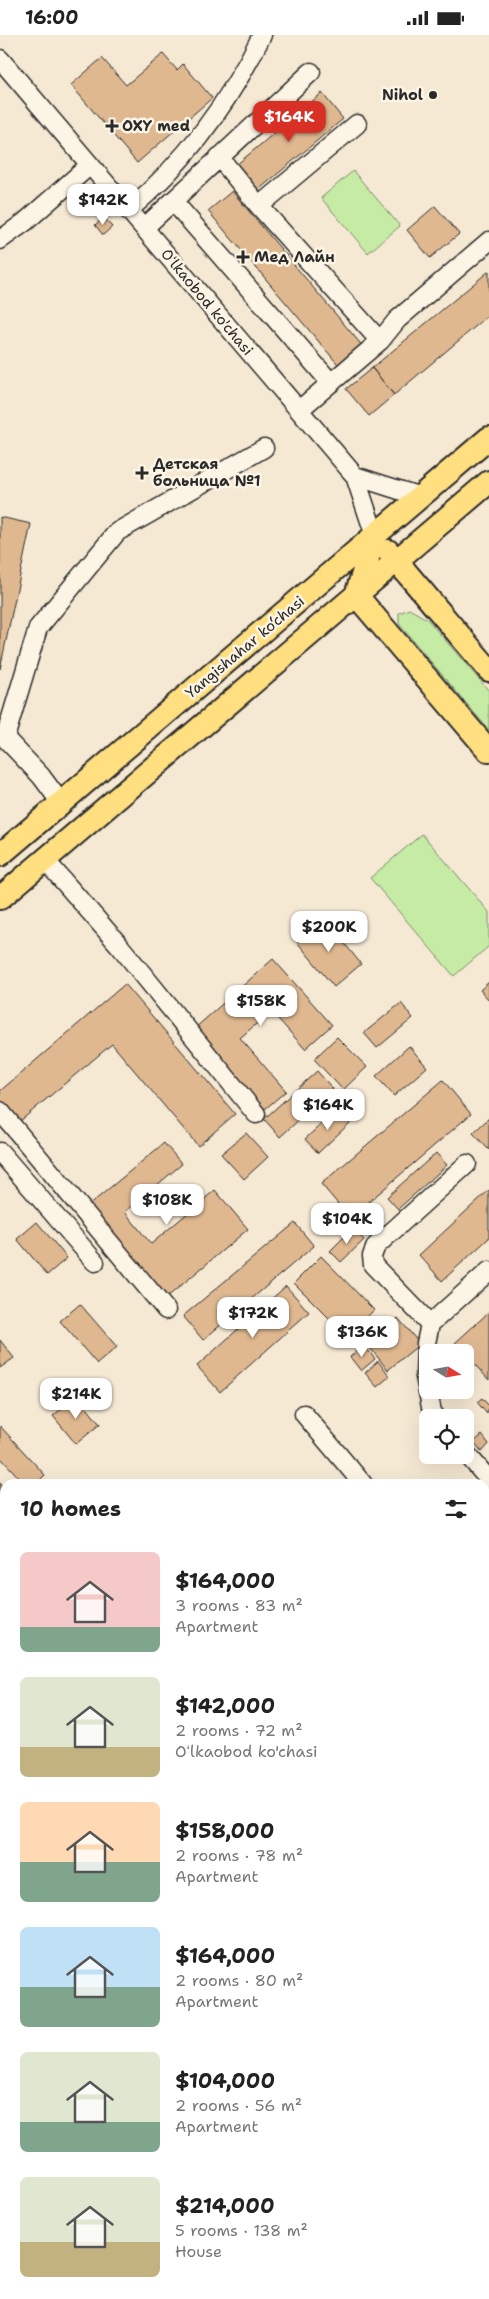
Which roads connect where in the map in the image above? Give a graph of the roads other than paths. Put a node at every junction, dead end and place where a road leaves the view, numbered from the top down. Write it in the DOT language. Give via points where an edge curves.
graph roads {
  1 [pos="262,35"];
  2 [pos="2,65"];
  3 [pos="311,72"];
  4 [pos="357,124"];
  5 [pos="219,157"];
  6 [pos="90,165"];
  7 [pos="173,201"];
  8 [pos="259,206"];
  9 [pos="129,210"];
  10 [pos="144,228"];
  11 [pos="0,240"];
  12 [pos="489,241"];
  13 [pos="380,341"];
  14 [pos="331,383"];
  15 [pos="299,410"];
  16 [pos="489,438"];
  17 [pos="264,448"];
  18 [pos="355,476"];
  19 [pos="489,482"];
  20 [pos="420,497"];
  21 [pos="375,536"];
  22 [pos="396,561"];
  23 [pos="356,595"];
  24 [pos="489,670"];
  25 [pos="2,737"];
  26 [pos="489,751"];
  27 [pos="61,803"];
  28 [pos="0,855"];
  29 [pos="45,859"];
  30 [pos="0,898"];
  31 [pos="0,1111"];
  32 [pos="256,1114"];
  33 [pos="0,1152"];
  34 [pos="467,1165"];
  35 [pos="95,1262"];
  36 [pos="489,1271"];
  37 [pos="166,1310"];
  38 [pos="430,1324"];
  39 [pos="431,1409"];
  40 [pos="304,1414"];
  41 [pos="474,1463"];
  42 [pos="359,1479"];
  43 [pos="487,1479"];
  1 -- 9 [label="street" via="217,113 145,197"];
  2 -- 6 [label="street, Oʻlkaobod ko'chasi"];
  3 -- 5 [label="street"];
  4 -- 8 [label="street"];
  5 -- 7 [label="street"];
  5 -- 8 [label="street"];
  6 -- 9 [label="street, Oʻlkaobod ko'chasi"];
  6 -- 11 [label="street"];
  7 -- 10 [label="street"];
  7 -- 14 [label="street"];
  8 -- 13 [label="street"];
  9 -- 10 [label="street, Oʻlkaobod ko'chasi"];
  10 -- 15 [label="street, Oʻlkaobod ko'chasi"];
  12 -- 13 [label="street" via="397,320"];
  13 -- 14 [label="street"];
  14 -- 15 [label="street"];
  15 -- 18 [label="street, Oʻlkaobod ko'chasi"];
  16 -- 20 [label="main road, Yangishahar ko‘chasi"];
  17 -- 25 [label="street" via="116,531 38,628"];
  18 -- 20 [label="street"];
  18 -- 21 [label="street, Oʻlkaobod ko'chasi"];
  19 -- 22 [label="main road"];
  20 -- 21 [label="main road, Yangishahar ko‘chasi"];
  21 -- 22 [label="main road"];
  21 -- 23 [label="main road"];
  21 -- 27 [label="main road, Yangishahar ko‘chasi"];
  22 -- 23 [label="main road"];
  22 -- 24 [label="main road"];
  23 -- 26 [label="main road"];
  23 -- 29 [label="main road"];
  25 -- 27 [label="street" via="41,776"];
  27 -- 28 [label="main road, Yangishahar ko‘chasi"];
  29 -- 30 [label="main road"];
  29 -- 32 [label="street"];
  31 -- 37 [label="street"];
  33 -- 35 [label="street"];
  34 -- 38 [label="street" via="376,1246 372,1256 373,1265"];
  36 -- 38 [label="street"];
  38 -- 39 [label="street" via="425,1377"];
  40 -- 42 [label="street"];
  41 -- 43 [label="street"];
}
